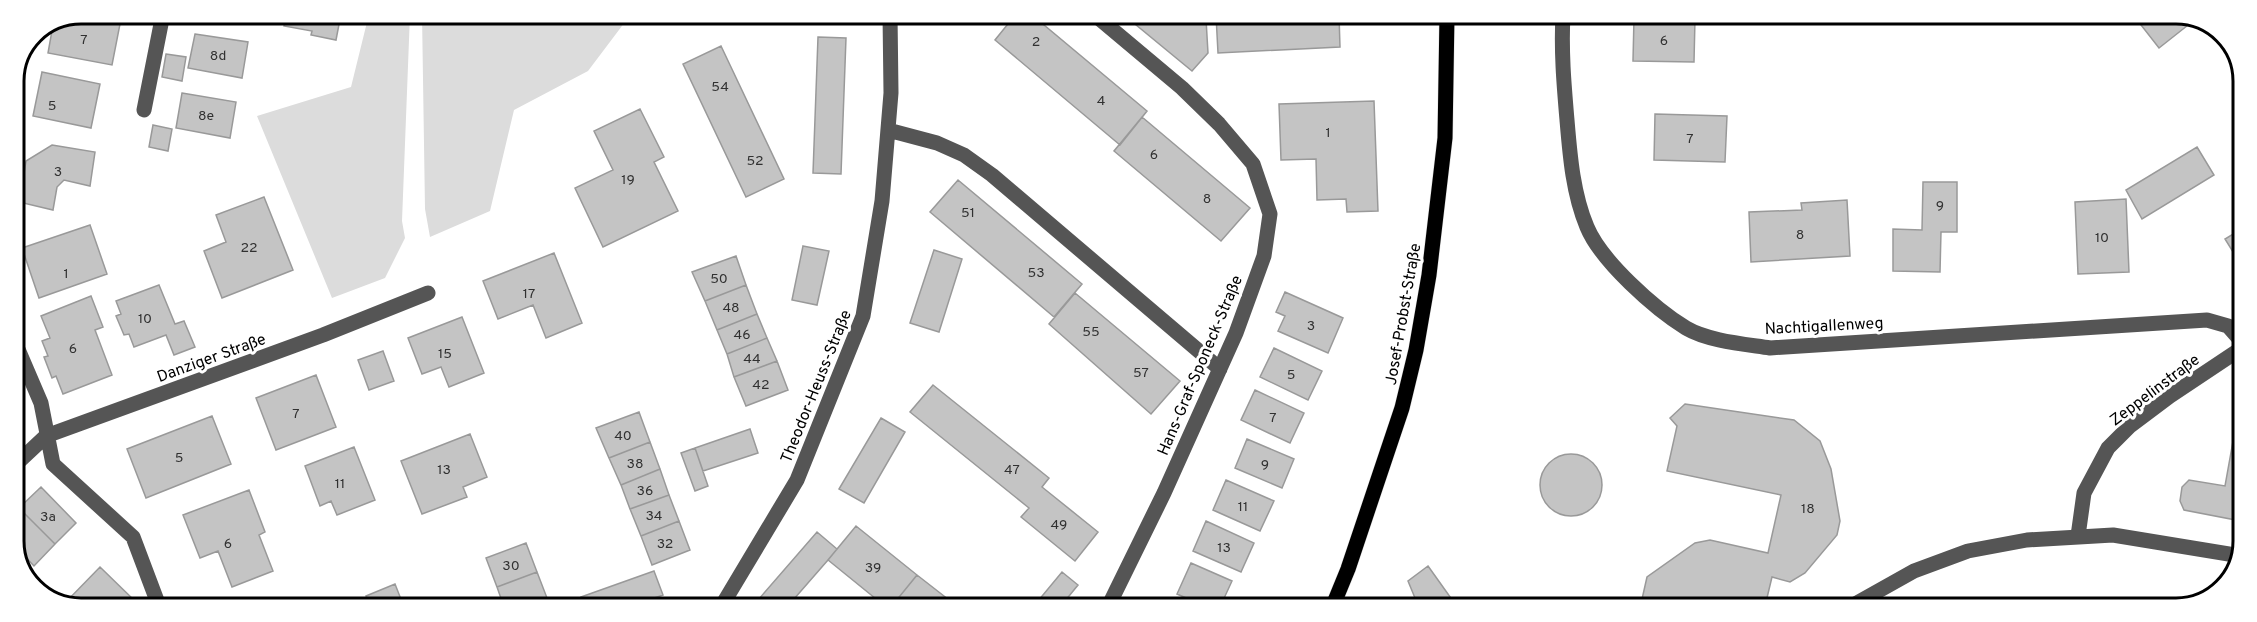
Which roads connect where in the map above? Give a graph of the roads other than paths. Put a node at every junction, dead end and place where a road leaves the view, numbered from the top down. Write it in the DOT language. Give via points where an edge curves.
graph roads {
  1 [pos="161,24"];
  2 [pos="890,24"];
  3 [pos="1106,24"];
  4 [pos="1447,24"];
  5 [pos="1563,24"];
  6 [pos="144,110"];
  7 [pos="888,130"];
  8 [pos="428,292"];
  9 [pos="2233,332"];
  10 [pos="2233,354"];
  11 [pos="24,364"];
  12 [pos="1220,369"];
  13 [pos="46,436"];
  14 [pos="24,457"];
  15 [pos="2078,536"];
  16 [pos="2231,554"];
  17 [pos="156,598"];
  18 [pos="726,598"];
  19 [pos="1112,598"];
  20 [pos="1336,598"];
  21 [pos="1866,598"];
  1 -- 6 [label="street"];
  2 -- 7 [label="street, Theodor-Heuss-Straße"];
  3 -- 12 [label="street, Hans-Graf-Sponeck-Straße" via="1182,88 1253,164 1269,214 1264,255"];
  4 -- 20 [label="main road, Josef-Probst-Straße" via="1445,138 1416,350 1402,408"];
  5 -- 9 [label="street, Nachtigallenweg" via="1561,55 1571,171 1587,228 1610,262 1647,299 1687,328 1728,342 1770,348 2207,320 2228,326"];
  7 -- 12 [label="street" via="964,155"];
  7 -- 18 [label="street, Theodor-Heuss-Straße" via="882,201 863,316 797,480"];
  8 -- 13 [label="street, Danziger Straße" via="323,335"];
  10 -- 15 [label="street, Zeppelinstraße" via="2170,396 2108,447 2084,493"];
  11 -- 13 [label="street" via="40,403"];
  12 -- 19 [label="street, Hans-Graf-Sponeck-Straße"];
  13 -- 14 [label="street, Danziger Straße"];
  13 -- 17 [label="street" via="53,464 133,537"];
  15 -- 16 [label="street" via="2113,535"];
  15 -- 21 [label="street" via="1968,551 1914,571"];
}
